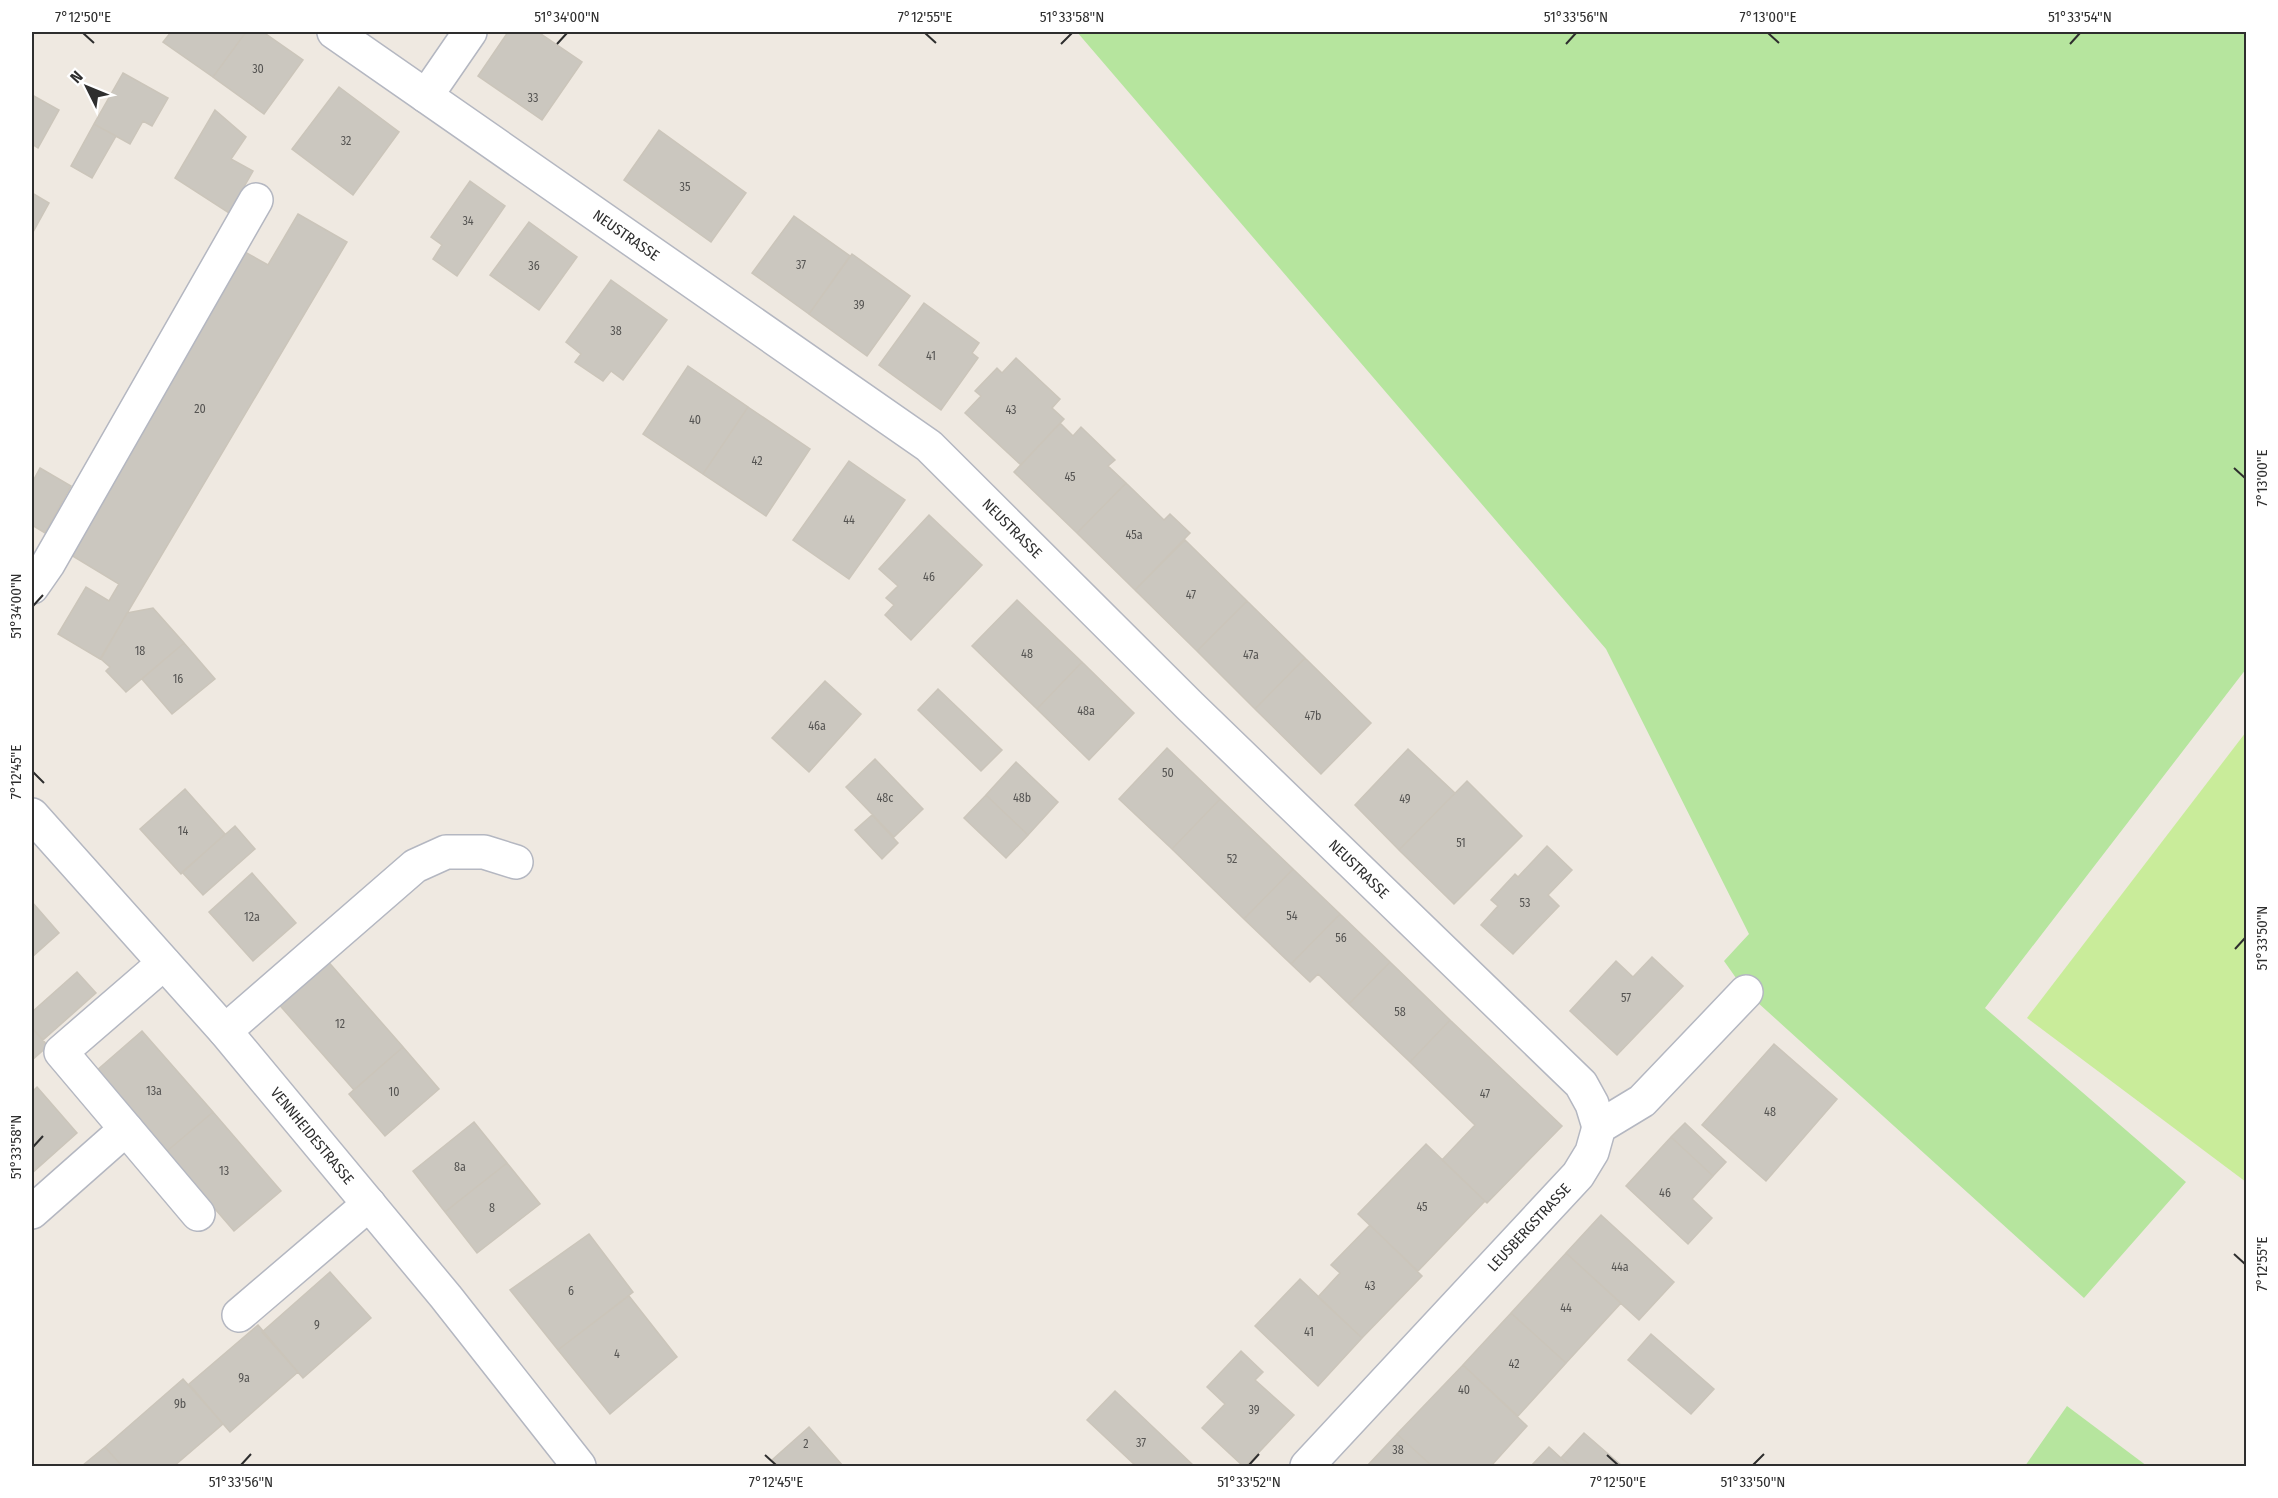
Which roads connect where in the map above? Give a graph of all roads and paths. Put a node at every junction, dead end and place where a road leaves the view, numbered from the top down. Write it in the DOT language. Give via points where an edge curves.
graph roads {
  1 [pos="334,32"];
  2 [pos="470,32"];
  3 [pos="426,96"];
  4 [pos="256,200"];
  5 [pos="32,587"];
  6 [pos="32,815"];
  7 [pos="516,862"];
  8 [pos="164,963"];
  9 [pos="1746,992"];
  10 [pos="225,1031"];
  11 [pos="1599,1127"];
  12 [pos="126,1130"];
  13 [pos="369,1204"];
  14 [pos="32,1212"];
  15 [pos="198,1214"];
  16 [pos="239,1315"];
  17 [pos="579,1467"];
  18 [pos="1307,1467"];
  1 -- 3 [label="street, NEUSTRASSE"];
  2 -- 3 [label="street"];
  3 -- 11 [label="street, NEUSTRASSE" via="929,446 1581,1084"];
  4 -- 5 [label="street"];
  6 -- 8 [label="street, VENNHEIDESTRASSE"];
  7 -- 10 [label="street" via="484,852 446,852 415,866"];
  8 -- 10 [label="street, VENNHEIDESTRASSE"];
  8 -- 12 [label="street" via="61,1052"];
  9 -- 11 [label="street" via="1642,1101"];
  10 -- 13 [label="street, VENNHEIDESTRASSE"];
  11 -- 18 [label="street, LEUSBERGSTRASSE" via="1592,1152 1578,1175"];
  12 -- 14 [label="street"];
  12 -- 15 [label="street"];
  13 -- 16 [label="street"];
  13 -- 17 [label="street, VENNHEIDESTRASSE"];
}
